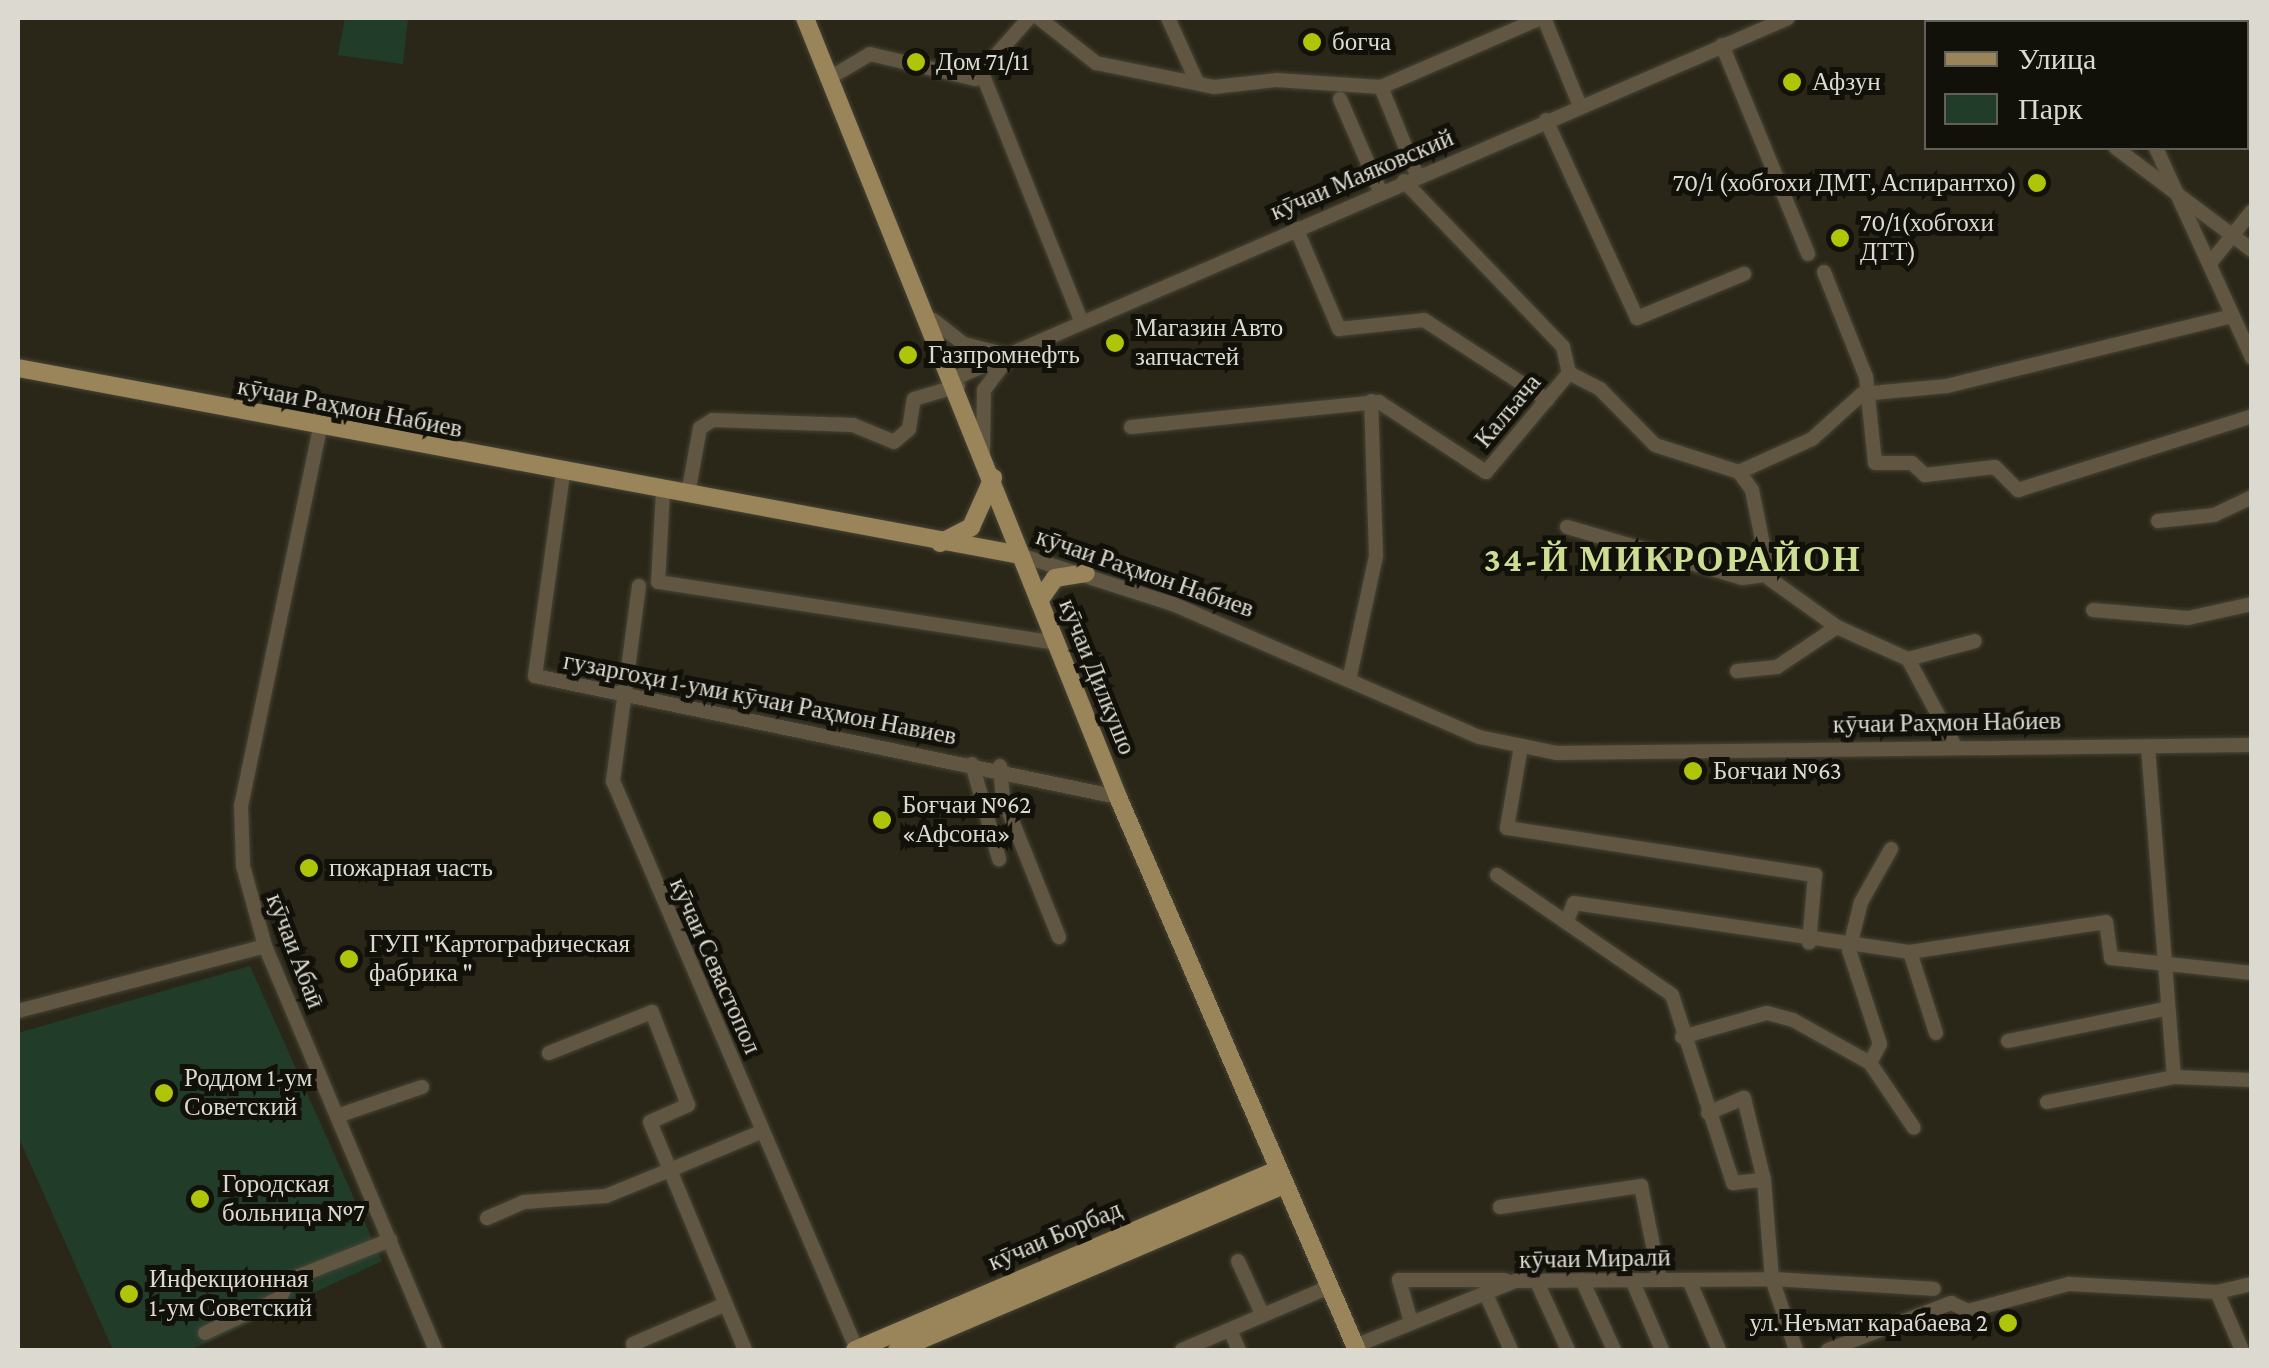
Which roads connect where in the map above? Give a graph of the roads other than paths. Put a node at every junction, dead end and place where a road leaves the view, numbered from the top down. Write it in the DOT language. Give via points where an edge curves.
graph roads {
  1 [pos="805,18"];
  2 [pos="1029,18"];
  3 [pos="1039,18"];
  4 [pos="1168,18"];
  5 [pos="1543,18"];
  6 [pos="1788,18"];
  7 [pos="1722,46"];
  8 [pos="982,73"];
  9 [pos="831,76"];
  10 [pos="1196,80"];
  11 [pos="1381,87"];
  12 [pos="1340,99"];
  13 [pos="1580,106"];
  14 [pos="1546,120"];
  15 [pos="2118,150"];
  16 [pos="2157,150"];
  17 [pos="1411,178"];
  18 [pos="1380,191"];
  19 [pos="2184,204"];
  20 [pos="2252,211"];
  21 [pos="1296,228"];
  22 [pos="2232,237"];
  23 [pos="2252,250"];
  24 [pos="1808,254"];
  25 [pos="2211,262"];
  26 [pos="1824,272"];
  27 [pos="1744,274"];
  28 [pos="2233,316"];
  29 [pos="933,320"];
  30 [pos="1082,320"];
  31 [pos="1011,354"];
  32 [pos="2252,358"];
  33 [pos="18,368"];
  34 [pos="1569,374"];
  35 [pos="956,382"];
  36 [pos="1862,394"];
  37 [pos="1547,400"];
  38 [pos="1371,402"];
  39 [pos="2252,416"];
  40 [pos="1131,427"];
  41 [pos="320,428"];
  42 [pos="984,452"];
  43 [pos="1739,472"];
  44 [pos="563,474"];
  45 [pos="992,478"];
  46 [pos="663,491"];
  47 [pos="688,494"];
  48 [pos="2252,497"];
  49 [pos="2158,521"];
  50 [pos="1566,526"];
  51 [pos="938,544"];
  52 [pos="1020,555"];
  53 [pos="1086,573"];
  54 [pos="1768,575"];
  55 [pos="638,586"];
  56 [pos="1039,602"];
  57 [pos="2252,604"];
  58 [pos="2093,610"];
  59 [pos="1837,626"];
  60 [pos="1976,641"];
  61 [pos="1055,643"];
  62 [pos="1908,659"];
  63 [pos="1738,671"];
  64 [pos="1349,680"];
  65 [pos="620,698"];
  66 [pos="2252,745"];
  67 [pos="1521,746"];
  68 [pos="2148,747"];
  69 [pos="1956,748"];
  70 [pos="972,764"];
  71 [pos="1000,766"];
  72 [pos="1118,797"];
  73 [pos="1891,849"];
  74 [pos="999,859"];
  75 [pos="1497,876"];
  76 [pos="1567,921"];
  77 [pos="1059,937"];
  78 [pos="1810,943"];
  79 [pos="264,946"];
  80 [pos="1849,950"];
  81 [pos="1910,952"];
  82 [pos="2160,960"];
  83 [pos="2252,973"];
  84 [pos="2164,1009"];
  85 [pos="18,1010"];
  86 [pos="1936,1032"];
  87 [pos="1682,1037"];
  88 [pos="2008,1041"];
  89 [pos="548,1053"];
  90 [pos="1870,1062"];
  91 [pos="2174,1078"];
  92 [pos="2252,1080"];
  93 [pos="422,1087"];
  94 [pos="2047,1102"];
  95 [pos="1708,1112"];
  96 [pos="337,1116"];
  97 [pos="1914,1128"];
  98 [pos="761,1132"];
  99 [pos="670,1170"];
  100 [pos="1280,1178"];
  101 [pos="1764,1180"];
  102 [pos="1500,1206"];
  103 [pos="487,1218"];
  104 [pos="390,1240"];
  105 [pos="1238,1261"];
  106 [pos="1772,1278"];
  107 [pos="1516,1280"];
  108 [pos="1536,1280"];
  109 [pos="1582,1280"];
  110 [pos="1632,1280"];
  111 [pos="1660,1280"];
  112 [pos="1689,1280"];
  113 [pos="2252,1284"];
  114 [pos="1328,1287"];
  115 [pos="1934,1289"];
  116 [pos="1485,1292"];
  117 [pos="2217,1292"];
  118 [pos="726,1304"];
  119 [pos="1264,1316"];
  120 [pos="1411,1322"];
  121 [pos="1230,1330"];
  122 [pos="205,1333"];
  123 [pos="1356,1348"];
  124 [pos="436,1350"];
  125 [pos="635,1350"];
  126 [pos="745,1350"];
  127 [pos="856,1350"];
  128 [pos="896,1350"];
  129 [pos="1182,1350"];
  130 [pos="1238,1350"];
  131 [pos="1511,1350"];
  132 [pos="1568,1350"];
  133 [pos="1614,1350"];
  134 [pos="1662,1350"];
  135 [pos="1719,1350"];
  136 [pos="1796,1350"];
  137 [pos="1828,1350"];
  138 [pos="2242,1350"];
  1 -- 9 [label="main road, кӯчаи Дилкушо"];
  2 -- 8 [label="street"];
  3 -- 10 [label="street" via="1096,62"];
  4 -- 10 [label="street"];
  5 -- 11 [label="street"];
  5 -- 13 [label="street"];
  6 -- 7 [label="street, кӯчаи Маяковский"];
  7 -- 13 [label="street, кӯчаи Маяковский"];
  7 -- 24 [label="street"];
  8 -- 9 [label="street" via="965,79 870,54"];
  8 -- 30 [label="street"];
  9 -- 29 [label="main road, кӯчаи Дилкушо"];
  10 -- 11 [label="street"];
  11 -- 17 [label="street"];
  12 -- 18 [label="street"];
  13 -- 14 [label="street, кӯчаи Маяковский"];
  14 -- 17 [label="street, кӯчаи Маяковский"];
  14 -- 27 [label="street" via="1637,318"];
  15 -- 19 [label="street"];
  16 -- 19 [label="street"];
  17 -- 18 [label="street, кӯчаи Маяковский"];
  17 -- 34 [label="street" via="1562,347"];
  18 -- 21 [label="street, кӯчаи Маяковский"];
  19 -- 22 [label="street"];
  19 -- 25 [label="street"];
  20 -- 22 [label="street"];
  21 -- 30 [label="street, кӯчаи Маяковский"];
  21 -- 37 [label="street" via="1339,329 1424,320"];
  22 -- 23 [label="street"];
  22 -- 25 [label="street"];
  25 -- 28 [label="street"];
  26 -- 36 [label="street" via="1866,377"];
  28 -- 32 [label="street"];
  28 -- 36 [label="street" via="1947,386"];
  29 -- 31 [label="street" via="964,344"];
  29 -- 35 [label="main road, кӯчаи Дилкушо"];
  30 -- 31 [label="street, кӯчаи Маяковский"];
  31 -- 35 [label="street, кӯчаи Маяковский"];
  31 -- 42 [label="street" via="984,390"];
  33 -- 41 [label="main road, кӯчаи Раҳмон Набиев"];
  34 -- 37 [label="street, Калъача"];
  34 -- 43 [label="street, Калъача" via="1600,389 1655,446"];
  35 -- 42 [label="main road, кӯчаи Дилкушо"];
  35 -- 47 [label="street, кӯчаи Маяковский" via="914,398 909,429 894,442 853,425 713,420 700,428"];
  36 -- 39 [label="street" via="1874,462 1912,463 1925,476 1995,466 2018,490"];
  36 -- 43 [label="street" via="1812,439"];
  37 -- 38 [label="street, Калъача" via="1486,472"];
  38 -- 40 [label="street"];
  38 -- 64 [label="street" via="1376,556"];
  41 -- 44 [label="main road, кӯчаи Раҳмон Набиев"];
  41 -- 79 [label="street, кӯчаи Абаӣ" via="241,805 243,866"];
  42 -- 45 [label="main road, кӯчаи Дилкушо"];
  43 -- 54 [label="street" via="1752,490"];
  44 -- 46 [label="main road, кӯчаи Раҳмон Набиев"];
  44 -- 65 [label="street, гузаргоҳи 1-уми кӯчаи Раҳмон Навиев" via="534,672"];
  45 -- 51 [label="main road" via="971,527"];
  45 -- 52 [label="main road, кӯчаи Дилкушо"];
  46 -- 47 [label="main road, кӯчаи Раҳмон Набиев"];
  46 -- 61 [label="street" via="658,582"];
  47 -- 51 [label="main road, кӯчаи Раҳмон Набиев"];
  48 -- 49 [label="street" via="2214,515"];
  50 -- 54 [label="street" via="1742,578"];
  51 -- 52 [label="main road, кӯчаи Раҳмон Набиев"];
  52 -- 53 [label="street, кӯчаи Раҳмон Набиев"];
  52 -- 56 [label="main road, кӯчаи Дилкушо"];
  53 -- 56 [label="main road" via="1055,578"];
  53 -- 64 [label="street, кӯчаи Раҳмон Набиев"];
  54 -- 59 [label="street"];
  55 -- 65 [label="street, кӯчаи Севастопол"];
  56 -- 61 [label="main road, кӯчаи Дилкушо"];
  57 -- 58 [label="street" via="2188,618"];
  59 -- 62 [label="street"];
  59 -- 63 [label="street" via="1777,667"];
  60 -- 62 [label="street"];
  61 -- 72 [label="main road, кӯчаи Дилкушо"];
  62 -- 69 [label="street"];
  64 -- 67 [label="street, кӯчаи Раҳмон Набиев" via="1479,738"];
  65 -- 70 [label="street, гузаргоҳи 1-уми кӯчаи Раҳмон Навиев"];
  65 -- 98 [label="street, кӯчаи Севастопол" via="613,781"];
  66 -- 68 [label="street, кӯчаи Раҳмон Набиев"];
  67 -- 69 [label="street, кӯчаи Раҳмон Набиев"];
  67 -- 78 [label="street" via="1507,828 1815,874"];
  68 -- 69 [label="street, кӯчаи Раҳмон Набиев"];
  68 -- 82 [label="street"];
  70 -- 71 [label="street, гузаргоҳи 1-уми кӯчаи Раҳмон Навиев"];
  70 -- 74 [label="street"];
  71 -- 72 [label="street, гузаргоҳи 1-уми кӯчаи Раҳмон Навиев"];
  71 -- 77 [label="street" via="1003,798"];
  72 -- 100 [label="main road, кӯчаи Дилкушо"];
  73 -- 80 [label="street" via="1861,902"];
  75 -- 76 [label="street"];
  76 -- 78 [label="street" via="1574,903"];
  76 -- 87 [label="street" via="1672,996"];
  78 -- 80 [label="street"];
  79 -- 85 [label="street"];
  79 -- 96 [label="street, кӯчаи Абаӣ"];
  80 -- 81 [label="street"];
  80 -- 90 [label="street" via="1880,1044"];
  81 -- 82 [label="street" via="2106,922 2111,958"];
  81 -- 86 [label="street"];
  82 -- 83 [label="street"];
  82 -- 84 [label="street"];
  84 -- 88 [label="street"];
  84 -- 91 [label="street"];
  87 -- 90 [label="street" via="1768,1013"];
  87 -- 95 [label="street"];
  89 -- 99 [label="street" via="652,1012 688,1105 650,1122"];
  90 -- 97 [label="street"];
  91 -- 92 [label="street"];
  91 -- 94 [label="street"];
  93 -- 96 [label="street"];
  95 -- 101 [label="street" via="1733,1183"];
  95 -- 101 [label="street" via="1744,1098"];
  96 -- 104 [label="street, кӯчаи Абаӣ"];
  98 -- 99 [label="street"];
  98 -- 127 [label="street, кӯчаи Севастопол"];
  99 -- 103 [label="street" via="606,1196 524,1202"];
  99 -- 118 [label="street"];
  100 -- 114 [label="main road, кӯчаи Дилкушо"];
  100 -- 127 [label="main road, кӯчаи Борбад"];
  100 -- 128 [label="main road, кӯчаи Борбад"];
  101 -- 106 [label="street"];
  102 -- 111 [label="street" via="1641,1186"];
  104 -- 122 [label="street" via="289,1280 280,1298"];
  104 -- 124 [label="street, кӯчаи Абаӣ"];
  105 -- 119 [label="street"];
  106 -- 112 [label="street, кӯчаи Миралӣ"];
  106 -- 115 [label="street, кӯчаи Миралӣ"];
  106 -- 136 [label="street"];
  107 -- 108 [label="street, кӯчаи Миралӣ"];
  107 -- 116 [label="street, кӯчаи Миралӣ"];
  107 -- 120 [label="street" via="1399,1280"];
  108 -- 109 [label="street, кӯчаи Миралӣ"];
  108 -- 132 [label="street"];
  109 -- 110 [label="street, кӯчаи Миралӣ"];
  109 -- 133 [label="street"];
  110 -- 111 [label="street, кӯчаи Миралӣ"];
  110 -- 134 [label="street"];
  111 -- 112 [label="street, кӯчаи Миралӣ"];
  112 -- 135 [label="street"];
  113 -- 117 [label="street"];
  114 -- 119 [label="street"];
  114 -- 123 [label="main road, кӯчаи Дилкушо"];
  116 -- 120 [label="street, кӯчаи Миралӣ"];
  116 -- 131 [label="street"];
  117 -- 137 [label="street" via="2069,1284 1968,1311 1950,1304"];
  117 -- 138 [label="street"];
  118 -- 125 [label="street" via="632,1344"];
  118 -- 126 [label="street"];
  119 -- 121 [label="street"];
  120 -- 123 [label="street, кӯчаи Миралӣ"];
  121 -- 129 [label="street"];
  121 -- 130 [label="street"];
}
